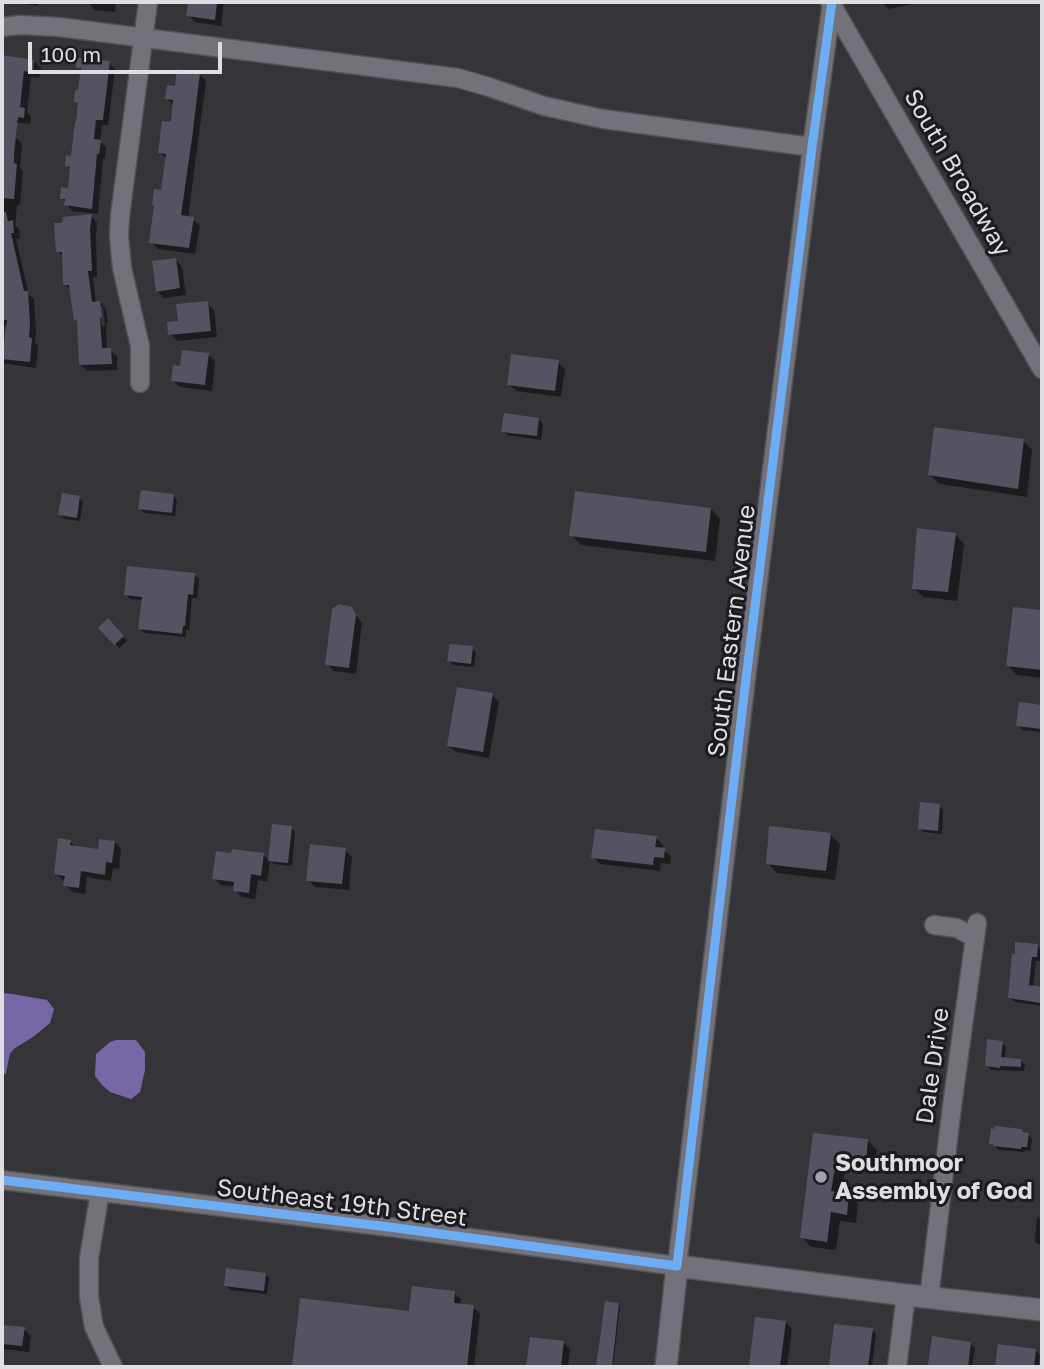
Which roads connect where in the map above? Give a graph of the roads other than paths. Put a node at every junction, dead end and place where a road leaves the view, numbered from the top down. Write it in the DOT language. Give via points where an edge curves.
graph roads {
  1 [pos="148,2"];
  2 [pos="831,3"];
  3 [pos="2,27"];
  4 [pos="144,38"];
  5 [pos="812,147"];
  6 [pos="1042,369"];
  7 [pos="140,383"];
  8 [pos="934,925"];
  9 [pos="2,1180"];
  10 [pos="100,1192"];
  11 [pos="677,1266"];
  12 [pos="906,1295"];
  13 [pos="929,1298"];
  14 [pos="1042,1310"];
  15 [pos="113,1367"];
  16 [pos="666,1367"];
  17 [pos="897,1367"];
  1 -- 4 [label="street"];
  2 -- 5 [label="street, South Eastern Avenue"];
  2 -- 6 [label="street, South Broadway"];
  3 -- 4 [label="street" via="38,26"];
  4 -- 5 [label="street" via="458,78 544,106 603,119"];
  4 -- 7 [label="street" via="119,237 140,346"];
  5 -- 11 [label="street, South Eastern Avenue"];
  8 -- 13 [label="street, Dale Drive" via="976,931"];
  9 -- 10 [label="street, Southeast 19th Street"];
  10 -- 11 [label="street, Southeast 19th Street"];
  10 -- 15 [label="street" via="89,1258 89,1297 94,1327"];
  11 -- 12 [label="main road, Southeast 19th Street"];
  11 -- 16 [label="main road, South Eastern Avenue"];
  12 -- 13 [label="main road, Southeast 19th Street"];
  12 -- 17 [label="street"];
  13 -- 14 [label="main road, Southeast 19th Street"];
}
